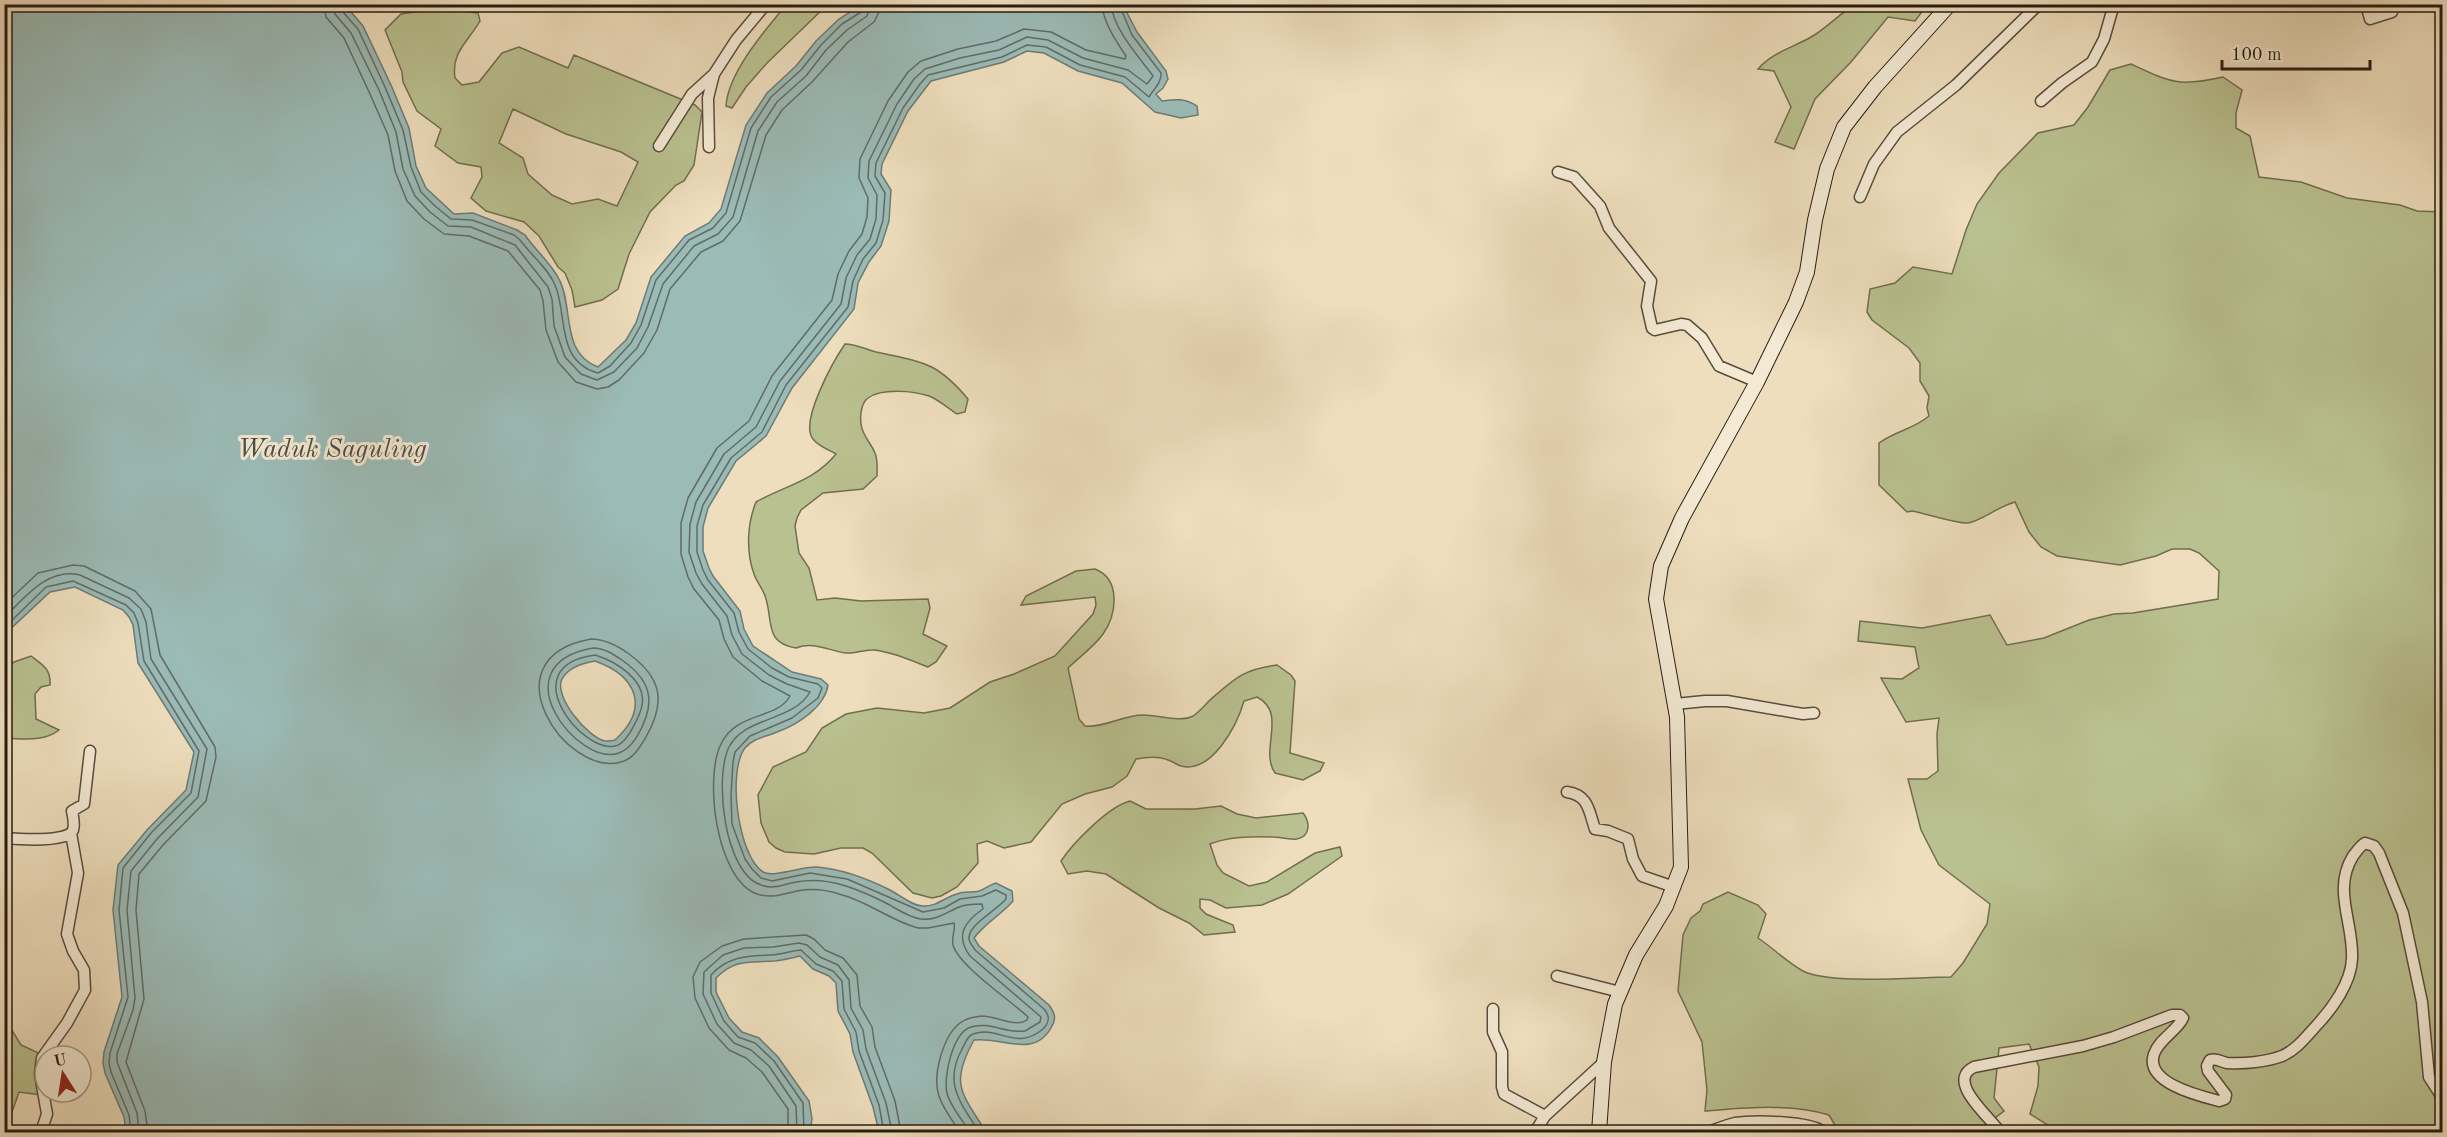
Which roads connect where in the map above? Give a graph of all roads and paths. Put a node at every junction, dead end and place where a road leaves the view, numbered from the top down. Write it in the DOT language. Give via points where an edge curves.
graph roads {
  1 [pos="766,4"];
  2 [pos="1950,4"];
  3 [pos="2039,4"];
  4 [pos="2114,4"];
  5 [pos="2366,4"];
  6 [pos="2392,12"];
  7 [pos="714,74"];
  8 [pos="2041,101"];
  9 [pos="658,146"];
  10 [pos="708,147"];
  11 [pos="1557,172"];
  12 [pos="1860,197"];
  13 [pos="1757,382"];
  14 [pos="1675,705"];
  15 [pos="1814,713"];
  16 [pos="90,751"];
  17 [pos="1567,792"];
  18 [pos="71,833"];
  19 [pos="4,838"];
  20 [pos="1674,887"];
  21 [pos="1557,976"];
  22 [pos="1620,992"];
  23 [pos="1493,1009"];
  24 [pos="1604,1062"];
  25 [pos="2442,1097"];
  26 [pos="1545,1116"];
  27 [pos="40,1132"];
  28 [pos="1535,1132"];
  29 [pos="1599,1132"];
  30 [pos="1708,1132"];
  31 [pos="1824,1132"];
  32 [pos="2000,1132"];
  1 -- 7 [label="street"];
  2 -- 13 [label="main road" via="1844,127 1827,170 1802,287"];
  3 -- 12 [label="street" via="1956,85 1897,132 1874,164"];
  4 -- 8 [label="street" via="2104,39 2092,62"];
  5 -- 6 [label="street" via="2370,19"];
  7 -- 9 [label="street" via="692,94"];
  7 -- 10 [label="street" via="708,98"];
  11 -- 13 [label="street" via="1574,177 1600,206 1610,228 1651,281 1647,306 1652,328 1687,326 1702,338 1719,366"];
  13 -- 14 [label="main road" via="1692,499 1661,566 1657,615"];
  14 -- 15 [label="street" via="1727,701"];
  14 -- 20 [label="main road" via="1682,858"];
  16 -- 18 [label="street" via="84,804 72,811"];
  17 -- 20 [label="street" via="1584,798 1595,829 1628,839 1642,876"];
  18 -- 19 [label="street" via="42,840"];
  18 -- 27 [label="street" via="78,873 67,934 84,970 85,990 42,1058 40,1074 47,1114"];
  20 -- 22 [label="main road"];
  21 -- 22 [label="street"];
  22 -- 24 [label="main road"];
  23 -- 26 [label="street" via="1494,1032 1502,1052 1504,1094"];
  24 -- 26 [label="street"];
  24 -- 29 [label="main road"];
  25 -- 32 [label="street" via="2429,1077 2422,1002 2400,902 2379,853 2366,843 2350,861 2343,885 2352,959 2348,978 2324,1017 2294,1049 2263,1060 2210,1060 2206,1068 2226,1095 2225,1100 2219,1101 2167,1083 2155,1068 2154,1053 2182,1022 2180,1015 2064,1050 1974,1067 1965,1076 1966,1091"];
  26 -- 28 [label="street"];
  30 -- 31 [label="street" via="1745,1122 1809,1126"];
}
